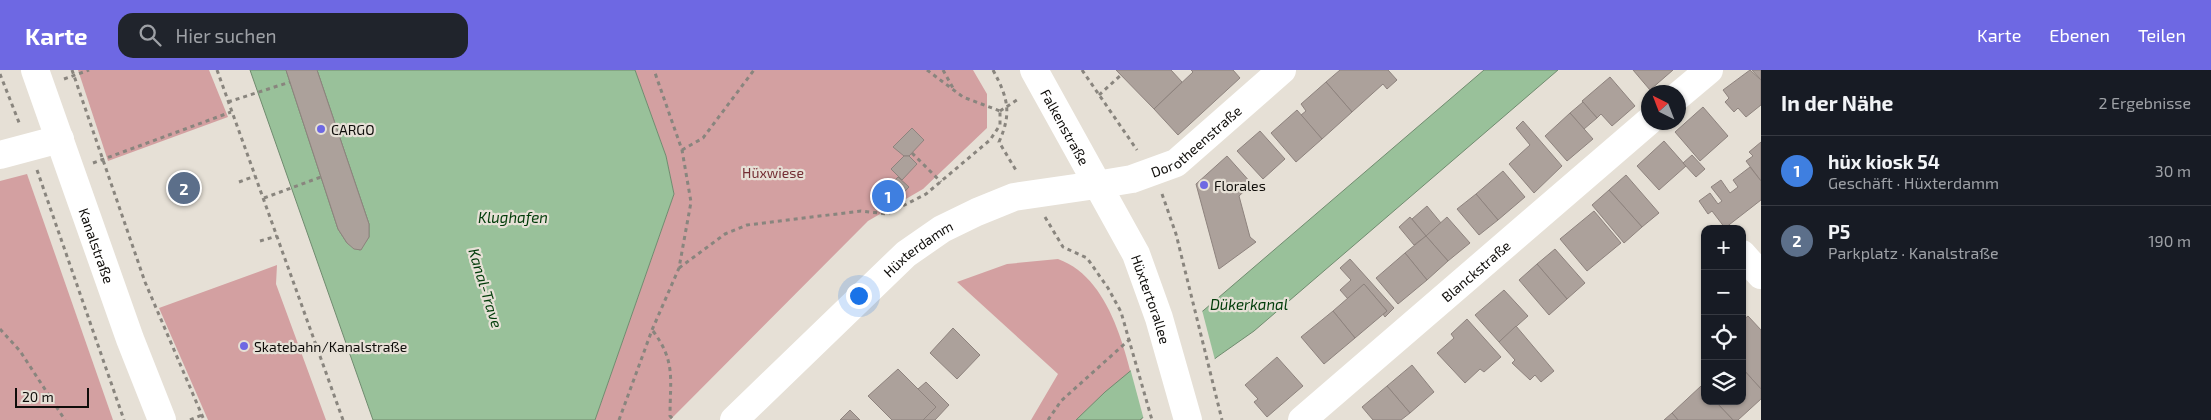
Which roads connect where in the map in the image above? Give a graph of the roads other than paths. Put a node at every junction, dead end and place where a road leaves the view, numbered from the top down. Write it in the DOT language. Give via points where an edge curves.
graph roads {
  1 [pos="35,70"];
  2 [pos="1034,70"];
  3 [pos="1282,70"];
  4 [pos="1709,70"];
  5 [pos="1686,89"];
  6 [pos="1641,128"];
  7 [pos="60,139"];
  8 [pos="0,155"];
  9 [pos="1096,185"];
  10 [pos="1746,258"];
  11 [pos="1761,275"];
  12 [pos="162,420"];
  13 [pos="734,420"];
  14 [pos="1188,420"];
  15 [pos="1302,420"];
  1 -- 7 [label="main road, Kanalstraße"];
  2 -- 9 [label="main road, Falkenstraße"];
  3 -- 9 [label="main road, Dorotheenstraße" via="1176,163 1132,180"];
  4 -- 5 [label="main road"];
  6 -- 15 [label="main road, Blanckstraße"];
  7 -- 8 [label="main road"];
  7 -- 12 [label="main road, Kanalstraße"];
  9 -- 13 [label="main road, Hüxterdamm" via="1014,197 942,229 906,254"];
  9 -- 14 [label="main road, Hüxtertorallee" via="1136,254 1166,339"];
  10 -- 11 [label="main road"];
}
